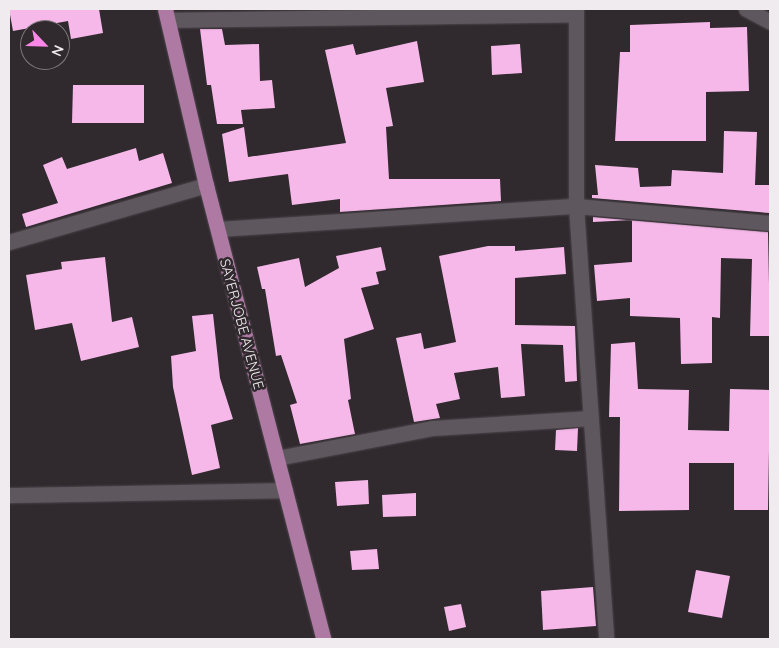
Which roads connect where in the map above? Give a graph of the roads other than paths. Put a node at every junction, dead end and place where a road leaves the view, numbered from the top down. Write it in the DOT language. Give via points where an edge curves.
graph roads {
  1 [pos="746,9"];
  2 [pos="576,12"];
  3 [pos="166,15"];
  4 [pos="770,22"];
  5 [pos="206,185"];
  6 [pos="576,206"];
  7 [pos="770,223"];
  8 [pos="218,230"];
  9 [pos="9,242"];
  10 [pos="591,418"];
  11 [pos="277,458"];
  12 [pos="285,490"];
  13 [pos="9,495"];
  14 [pos="323,639"];
  15 [pos="606,639"];
  1 -- 4 [label="street"];
  2 -- 3 [label="street"];
  2 -- 6 [label="street"];
  3 -- 5 [label="main road, SAYERJOBE AVENUE"];
  5 -- 8 [label="main road, SAYERJOBE AVENUE"];
  5 -- 9 [label="street"];
  6 -- 7 [label="street"];
  6 -- 8 [label="street"];
  6 -- 10 [label="street"];
  8 -- 11 [label="main road, SAYERJOBE AVENUE"];
  10 -- 11 [label="street" via="433,428"];
  10 -- 15 [label="street"];
  11 -- 12 [label="main road, SAYERJOBE AVENUE"];
  12 -- 13 [label="street"];
  12 -- 14 [label="main road, SAYERJOBE AVENUE"];
}
